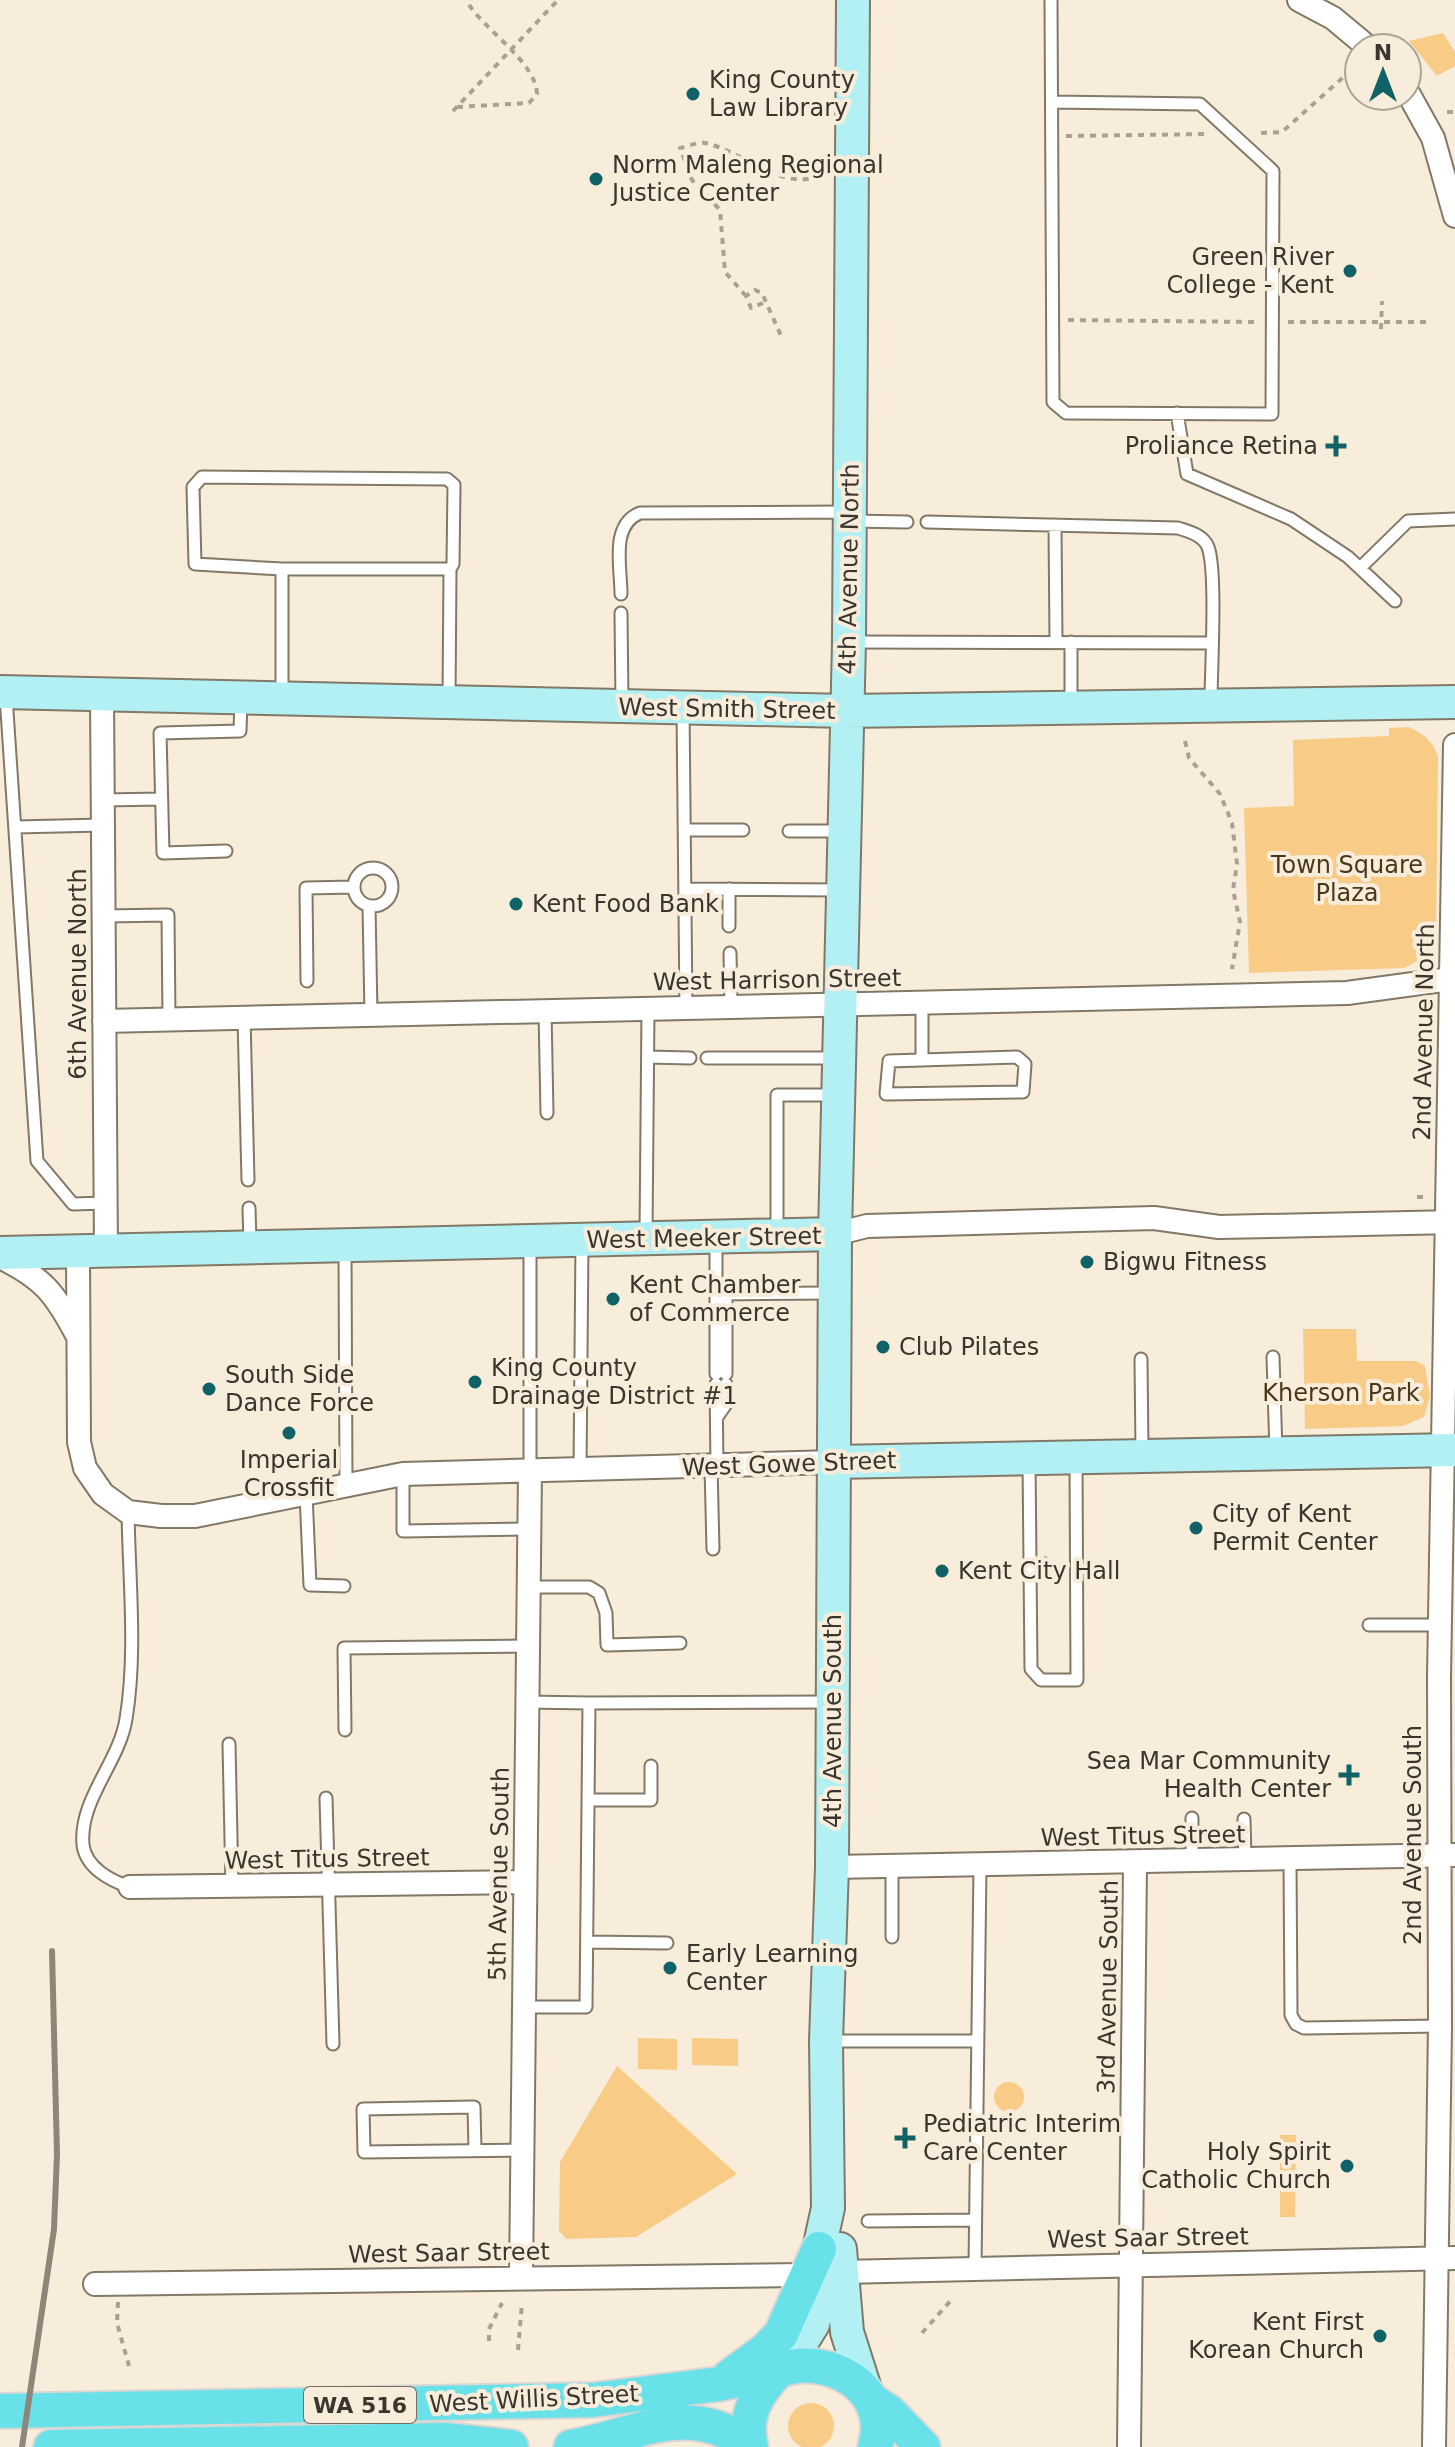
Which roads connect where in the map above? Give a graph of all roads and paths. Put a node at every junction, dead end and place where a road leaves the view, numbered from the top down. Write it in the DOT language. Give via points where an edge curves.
graph roads {
  1 [pos="466,0"];
  2 [pos="558,0"];
  3 [pos="853,0"];
  4 [pos="1051,0"];
  5 [pos="1299,0"];
  6 [pos="1350,32"];
  7 [pos="510,51"];
  8 [pos="1343,77"];
  9 [pos="1052,102"];
  10 [pos="1419,112"];
  11 [pos="1447,112"];
  12 [pos="1455,112"];
  13 [pos="1261,133"];
  14 [pos="1210,134"];
  15 [pos="1052,136"];
  16 [pos="812,178"];
  17 [pos="1455,216"];
  18 [pos="746,296"];
  19 [pos="1382,301"];
  20 [pos="763,303"];
  21 [pos="1064,320"];
  22 [pos="1262,322"];
  23 [pos="1286,322"];
  24 [pos="1432,322"];
  25 [pos="1381,329"];
  26 [pos="782,338"];
  27 [pos="1177,413"];
  28 [pos="850,517"];
  29 [pos="1455,519"];
  30 [pos="907,522"];
  31 [pos="927,522"];
  32 [pos="1055,525"];
  33 [pos="1360,568"];
  34 [pos="282,569"];
  35 [pos="450,569"];
  36 [pos="621,594"];
  37 [pos="1395,601"];
  38 [pos="621,613"];
  39 [pos="849,642"];
  40 [pos="1056,642"];
  41 [pos="1071,642"];
  42 [pos="1211,643"];
  43 [pos="3,692"];
  44 [pos="102,696"];
  45 [pos="282,700"];
  46 [pos="1455,702"];
  47 [pos="449,704"];
  48 [pos="1211,707"];
  49 [pos="622,708"];
  50 [pos="683,708"];
  51 [pos="1071,708"];
  52 [pos="846,711"];
  53 [pos="241,715"];
  54 [pos="1185,741"];
  55 [pos="1455,745"];
  56 [pos="161,799"];
  57 [pos="103,800"];
  58 [pos="103,825"];
  59 [pos="15,827"];
  60 [pos="684,830"];
  61 [pos="743,830"];
  62 [pos="789,831"];
  63 [pos="844,831"];
  64 [pos="226,851"];
  65 [pos="354,887"];
  66 [pos="685,889"];
  67 [pos="729,889"];
  68 [pos="843,890"];
  69 [pos="369,906"];
  70 [pos="104,916"];
  71 [pos="729,926"];
  72 [pos="730,953"];
  73 [pos="1232,969"];
  74 [pos="1453,979"];
  75 [pos="307,981"];
  76 [pos="922,1003"];
  77 [pos="840,1004"];
  78 [pos="731,1007"];
  79 [pos="686,1008"];
  80 [pos="648,1009"];
  81 [pos="545,1011"];
  82 [pos="371,1015"];
  83 [pos="244,1018"];
  84 [pos="169,1020"];
  85 [pos="104,1021"];
  86 [pos="648,1057"];
  87 [pos="690,1058"];
  88 [pos="707,1058"];
  89 [pos="839,1058"];
  90 [pos="922,1059"];
  91 [pos="838,1095"];
  92 [pos="547,1113"];
  93 [pos="248,1180"];
  94 [pos="1417,1197"];
  95 [pos="1426,1197"];
  96 [pos="106,1203"];
  97 [pos="249,1208"];
  98 [pos="1452,1222"];
  99 [pos="835,1234"];
  100 [pos="777,1236"];
  101 [pos="716,1238"];
  102 [pos="646,1239"];
  103 [pos="582,1241"];
  104 [pos="530,1242"];
  105 [pos="345,1246"];
  106 [pos="250,1248"];
  107 [pos="92,1251"];
  108 [pos="0,1255"];
  109 [pos="835,1293"];
  110 [pos="721,1294"];
  111 [pos="79,1340"];
  112 [pos="1451,1350"];
  113 [pos="1273,1357"];
  114 [pos="1141,1359"];
  115 [pos="1450,1450"];
  116 [pos="1276,1454"];
  117 [pos="1142,1457"];
  118 [pos="1076,1458"];
  119 [pos="1029,1459"];
  120 [pos="834,1462"];
  121 [pos="714,1466"];
  122 [pos="580,1470"];
  123 [pos="530,1471"];
  124 [pos="403,1474"];
  125 [pos="346,1485"];
  126 [pos="306,1494"];
  127 [pos="128,1512"];
  128 [pos="529,1529"];
  129 [pos="713,1549"];
  130 [pos="1030,1555"];
  131 [pos="1077,1571"];
  132 [pos="344,1586"];
  133 [pos="528,1587"];
  134 [pos="1369,1625"];
  135 [pos="1440,1625"];
  136 [pos="680,1643"];
  137 [pos="527,1646"];
  138 [pos="526,1702"];
  139 [pos="833,1702"];
  140 [pos="589,1703"];
  141 [pos="345,1730"];
  142 [pos="229,1744"];
  143 [pos="651,1766"];
  144 [pos="326,1798"];
  145 [pos="588,1800"];
  146 [pos="1192,1818"];
  147 [pos="1244,1819"];
  148 [pos="1446,1856"];
  149 [pos="1290,1860"];
  150 [pos="1245,1861"];
  151 [pos="1192,1862"];
  152 [pos="1135,1863"];
  153 [pos="980,1865"];
  154 [pos="892,1866"];
  155 [pos="832,1867"];
  156 [pos="524,1882"];
  157 [pos="329,1885"];
  158 [pos="232,1886"];
  159 [pos="130,1887"];
  160 [pos="892,1937"];
  161 [pos="587,1942"];
  162 [pos="667,1943"];
  163 [pos="523,2007"];
  164 [pos="1440,2026"];
  165 [pos="826,2041"];
  166 [pos="976,2041"];
  167 [pos="333,2044"];
  168 [pos="475,2150"];
  169 [pos="522,2150"];
  170 [pos="975,2220"];
  171 [pos="868,2221"];
  172 [pos="1447,2258"];
  173 [pos="1130,2264"];
  174 [pos="822,2265"];
  175 [pos="975,2268"];
  176 [pos="521,2278"];
  177 [pos="95,2284"];
  178 [pos="119,2284"];
  179 [pos="953,2298"];
  180 [pos="502,2303"];
  181 [pos="522,2303"];
  182 [pos="922,2333"];
  183 [pos="489,2341"];
  184 [pos="518,2350"];
  185 [pos="129,2366"];
  186 [pos="782,2370"];
  187 [pos="719,2384"];
  188 [pos="0,2411"];
  189 [pos="877,2422"];
  190 [pos="750,2446"];
  191 [pos="51,2447"];
  192 [pos="511,2447"];
  193 [pos="571,2447"];
  194 [pos="636,2447"];
  195 [pos="713,2447"];
  196 [pos="923,2447"];
  197 [pos="1129,2447"];
  198 [pos="1434,2447"];
  1 -- 7 [label="path"];
  2 -- 7 [label="path"];
  3 -- 28 [label="street, 4th Avenue North"];
  4 -- 9 [label="lane"];
  5 -- 6 [label="street"];
  7 -- 7 [label="path" via="536,84 533,101 455,109"];
  8 -- 13 [label="path" via="1282,132"];
  9 -- 15 [label="lane"];
  9 -- 27 [label="lane" via="1200,104 1273,171 1272,414"];
  10 -- 17 [label="street" via="1433,138"];
  11 -- 12 [label="path"];
  14 -- 15 [label="path"];
  15 -- 27 [label="lane" via="1053,402 1066,413"];
  16 -- 18 [label="path" via="802,181 756,166 704,142 680,148 692,180 720,210 725,272"];
  18 -- 20 [label="path" via="751,308"];
  18 -- 20 [label="path" via="759,291"];
  19 -- 25 [label="path, bridge"];
  20 -- 26 [label="path"];
  21 -- 22 [label="path"];
  23 -- 24 [label="path"];
  27 -- 33 [label="lane" via="1187,474 1291,519"];
  28 -- 30 [label="lane"];
  28 -- 36 [label="lane" via="649,512 629,518 621,529"];
  28 -- 39 [label="street, 4th Avenue North"];
  29 -- 33 [label="lane" via="1408,521"];
  31 -- 32 [label="lane"];
  32 -- 40 [label="lane"];
  32 -- 42 [label="lane" via="1178,528 1199,535 1208,547"];
  33 -- 37 [label="lane"];
  34 -- 35 [label="lane"];
  34 -- 35 [label="lane" via="195,564 193,487 202,477 447,479 454,485"];
  34 -- 45 [label="lane"];
  35 -- 47 [label="lane"];
  38 -- 49 [label="lane"];
  39 -- 40 [label="lane"];
  39 -- 52 [label="street, 4th Avenue North"];
  40 -- 41 [label="lane"];
  41 -- 42 [label="lane"];
  41 -- 51 [label="lane"];
  42 -- 48 [label="lane"];
  43 -- 44 [label="street, West Smith Street"];
  43 -- 59 [label="lane"];
  44 -- 53 [label="street, West Smith Street"];
  44 -- 57 [label="street, 6th Avenue North"];
  45 -- 47 [label="street, West Smith Street"];
  45 -- 53 [label="street, West Smith Street"];
  46 -- 48 [label="street, West Smith Street"];
  47 -- 49 [label="street, West Smith Street"];
  48 -- 51 [label="street, West Smith Street"];
  49 -- 50 [label="street, West Smith Street"];
  50 -- 52 [label="street, West Smith Street"];
  50 -- 60 [label="lane"];
  51 -- 52 [label="street, West Smith Street"];
  52 -- 63 [label="street, 4th Avenue North"];
  53 -- 56 [label="lane" via="160,733"];
  54 -- 73 [label="path" via="1189,758 1215,787 1232,823 1237,864 1233,890 1240,922"];
  55 -- 74 [label="street, 2nd Avenue North"];
  56 -- 57 [label="lane"];
  56 -- 64 [label="lane" via="163,853"];
  57 -- 58 [label="street, 6th Avenue North"];
  58 -- 59 [label="lane"];
  58 -- 70 [label="street, 6th Avenue North"];
  59 -- 96 [label="lane" via="37,1161 73,1204"];
  60 -- 61 [label="lane"];
  60 -- 66 [label="lane"];
  62 -- 63 [label="lane"];
  63 -- 68 [label="street, 4th Avenue North"];
  65 -- 69 [label="lane" via="358,899"];
  65 -- 69 [label="lane" via="357,876 367,869 380,869 389,877 390,896 381,905"];
  65 -- 75 [label="lane" via="306,888"];
  66 -- 67 [label="lane"];
  66 -- 79 [label="lane"];
  67 -- 68 [label="lane"];
  67 -- 71 [label="lane"];
  68 -- 77 [label="street, 4th Avenue North"];
  69 -- 82 [label="lane"];
  70 -- 84 [label="lane" via="168,915"];
  70 -- 85 [label="street, 6th Avenue North"];
  72 -- 78 [label="lane"];
  74 -- 76 [label="street, West Harrison Street" via="1347,993"];
  74 -- 98 [label="street, 2nd Avenue North"];
  76 -- 77 [label="street, West Harrison Street"];
  76 -- 90 [label="lane"];
  77 -- 78 [label="street, West Harrison Street"];
  77 -- 89 [label="street, 4th Avenue North"];
  78 -- 79 [label="street, West Harrison Street"];
  79 -- 80 [label="street, West Harrison Street"];
  80 -- 81 [label="street, West Harrison Street"];
  80 -- 86 [label="lane"];
  81 -- 82 [label="street, West Harrison Street"];
  81 -- 92 [label="lane"];
  82 -- 83 [label="street, West Harrison Street"];
  83 -- 84 [label="street, West Harrison Street"];
  83 -- 93 [label="lane"];
  84 -- 85 [label="street, West Harrison Street"];
  85 -- 96 [label="street, 6th Avenue North"];
  86 -- 87 [label="lane"];
  86 -- 102 [label="lane"];
  88 -- 89 [label="lane"];
  89 -- 91 [label="street, 4th Avenue North"];
  90 -- 90 [label="lane" via="889,1061 886,1094 1023,1092 1025,1064 1017,1057"];
  91 -- 99 [label="street, 4th Avenue North"];
  91 -- 100 [label="lane" via="777,1095"];
  94 -- 95 [label="path"];
  96 -- 107 [label="street, 6th Avenue North"];
  97 -- 106 [label="lane"];
  98 -- 99 [label="street, West Meeker Street" via="1219,1227 1138,1219 867,1226"];
  98 -- 112 [label="street, 2nd Avenue South"];
  99 -- 100 [label="street, West Meeker Street"];
  99 -- 109 [label="street, 4th Avenue South"];
  100 -- 101 [label="street, West Meeker Street"];
  101 -- 102 [label="street, West Meeker Street"];
  101 -- 110 [label="lane"];
  102 -- 103 [label="street, West Meeker Street"];
  103 -- 104 [label="street, West Meeker Street"];
  103 -- 122 [label="lane"];
  104 -- 105 [label="street, West Meeker Street"];
  104 -- 123 [label="lane"];
  105 -- 106 [label="street, West Meeker Street"];
  105 -- 125 [label="lane"];
  106 -- 107 [label="street, West Meeker Street"];
  107 -- 108 [label="street, West Meeker Street"];
  107 -- 111 [label="street, 6th Avenue North"];
  108 -- 111 [label="street" via="43,1281 59,1299"];
  109 -- 110 [label="lane"];
  109 -- 120 [label="street, 4th Avenue South"];
  110 -- 121 [label="lane"];
  111 -- 127 [label="street, 6th Avenue North" via="79,1442 85,1468 103,1494"];
  112 -- 115 [label="street, 2nd Avenue South"];
  113 -- 116 [label="lane"];
  114 -- 117 [label="lane"];
  115 -- 116 [label="street, West Gowe Street"];
  115 -- 135 [label="street, 2nd Avenue South"];
  116 -- 117 [label="street, West Gowe Street"];
  117 -- 118 [label="street, West Gowe Street"];
  118 -- 119 [label="street, West Gowe Street"];
  118 -- 131 [label="lane"];
  119 -- 120 [label="street, West Gowe Street"];
  119 -- 130 [label="lane"];
  120 -- 121 [label="street, West Gowe Street"];
  120 -- 139 [label="street, 4th Avenue South"];
  121 -- 122 [label="street, West Gowe Street"];
  121 -- 129 [label="lane"];
  122 -- 123 [label="street, West Gowe Street"];
  123 -- 124 [label="street, West Gowe Street"];
  123 -- 128 [label="street, 5th Avenue South"];
  124 -- 125 [label="street, West Gowe Street"];
  124 -- 128 [label="lane" via="403,1531"];
  125 -- 126 [label="street, West Gowe Street"];
  126 -- 127 [label="street, West Gowe Street" via="195,1516"];
  126 -- 132 [label="lane" via="310,1585"];
  127 -- 159 [label="lane" via="126,1721 90,1802 83,1848 96,1868"];
  128 -- 133 [label="street, 5th Avenue South"];
  130 -- 131 [label="path" via="1045,1557 1060,1570"];
  130 -- 131 [label="lane" via="1031,1669 1041,1680 1077,1680"];
  133 -- 136 [label="lane" via="589,1587 599,1593 607,1645"];
  133 -- 137 [label="street, 5th Avenue South"];
  134 -- 135 [label="lane"];
  135 -- 148 [label="street, 2nd Avenue South"];
  137 -- 138 [label="street, 5th Avenue South"];
  137 -- 141 [label="lane" via="344,1648"];
  138 -- 140 [label="lane"];
  138 -- 156 [label="street, 5th Avenue South"];
  139 -- 140 [label="lane"];
  139 -- 155 [label="street, 4th Avenue South"];
  140 -- 145 [label="lane"];
  142 -- 158 [label="lane"];
  143 -- 145 [label="lane" via="651,1800"];
  144 -- 157 [label="lane"];
  145 -- 161 [label="lane"];
  146 -- 151 [label="lane"];
  147 -- 150 [label="lane"];
  148 -- 149 [label="street, West Titus Street"];
  148 -- 164 [label="street, 2nd Avenue South"];
  149 -- 150 [label="street, West Titus Street"];
  149 -- 164 [label="lane" via="1291,2015 1296,2024"];
  150 -- 151 [label="street, West Titus Street"];
  151 -- 152 [label="street, West Titus Street"];
  152 -- 153 [label="street, West Titus Street"];
  152 -- 173 [label="street, 3rd Avenue South"];
  153 -- 154 [label="street, West Titus Street"];
  153 -- 166 [label="lane"];
  154 -- 155 [label="street, West Titus Street"];
  154 -- 160 [label="lane"];
  155 -- 165 [label="street, 4th Avenue South"];
  156 -- 157 [label="street, West Titus Street"];
  156 -- 163 [label="street, 5th Avenue South"];
  157 -- 158 [label="street, West Titus Street"];
  157 -- 167 [label="lane"];
  158 -- 159 [label="street, West Titus Street"];
  161 -- 162 [label="lane"];
  161 -- 163 [label="lane" via="586,2007"];
  163 -- 169 [label="street, 5th Avenue South"];
  164 -- 172 [label="street, 2nd Avenue South"];
  165 -- 166 [label="lane"];
  165 -- 174 [label="street, 4th Avenue South" via="828,2208"];
  166 -- 170 [label="lane"];
  168 -- 168 [label="lane" via="364,2152 363,2109 474,2107"];
  168 -- 169 [label="lane"];
  169 -- 176 [label="street, 5th Avenue South"];
  170 -- 171 [label="lane"];
  170 -- 175 [label="lane"];
  172 -- 173 [label="street, West Saar Street"];
  172 -- 198 [label="street, 2nd Avenue South"];
  173 -- 175 [label="street, West Saar Street"];
  173 -- 197 [label="street, 3rd Avenue South"];
  174 -- 175 [label="street, West Saar Street"];
  174 -- 176 [label="street, West Saar Street"];
  174 -- 186 [label="street, 4th Avenue South" via="813,2324"];
  174 -- 187 [label="main road" via="781,2334"];
  174 -- 189 [label="street, 4th Avenue South"];
  176 -- 178 [label="street, West Saar Street"];
  177 -- 178 [label="street, West Saar Street"];
  178 -- 185 [label="path" via="117,2323"];
  179 -- 182 [label="path"];
  180 -- 183 [label="path"];
  181 -- 184 [label="path"];
  186 -- 187 [label="main road, West Willis Street / WA 516"];
  186 -- 189 [label="main road, West Willis Street" via="837,2370 853,2379"];
  186 -- 190 [label="main road" via="753,2404"];
  187 -- 188 [label="main road, West Willis Street / WA 516" via="541,2403"];
  189 -- 196 [label="main road, West Willis Street" via="889,2412"];
  190 -- 193 [label="main road, West Willis Street" via="708,2425 680,2421"];
  191 -- 192 [label="main road, West Willis Street / WA 516" via="445,2440"];
  194 -- 195 [label="main road" via="688,2439"];
}
